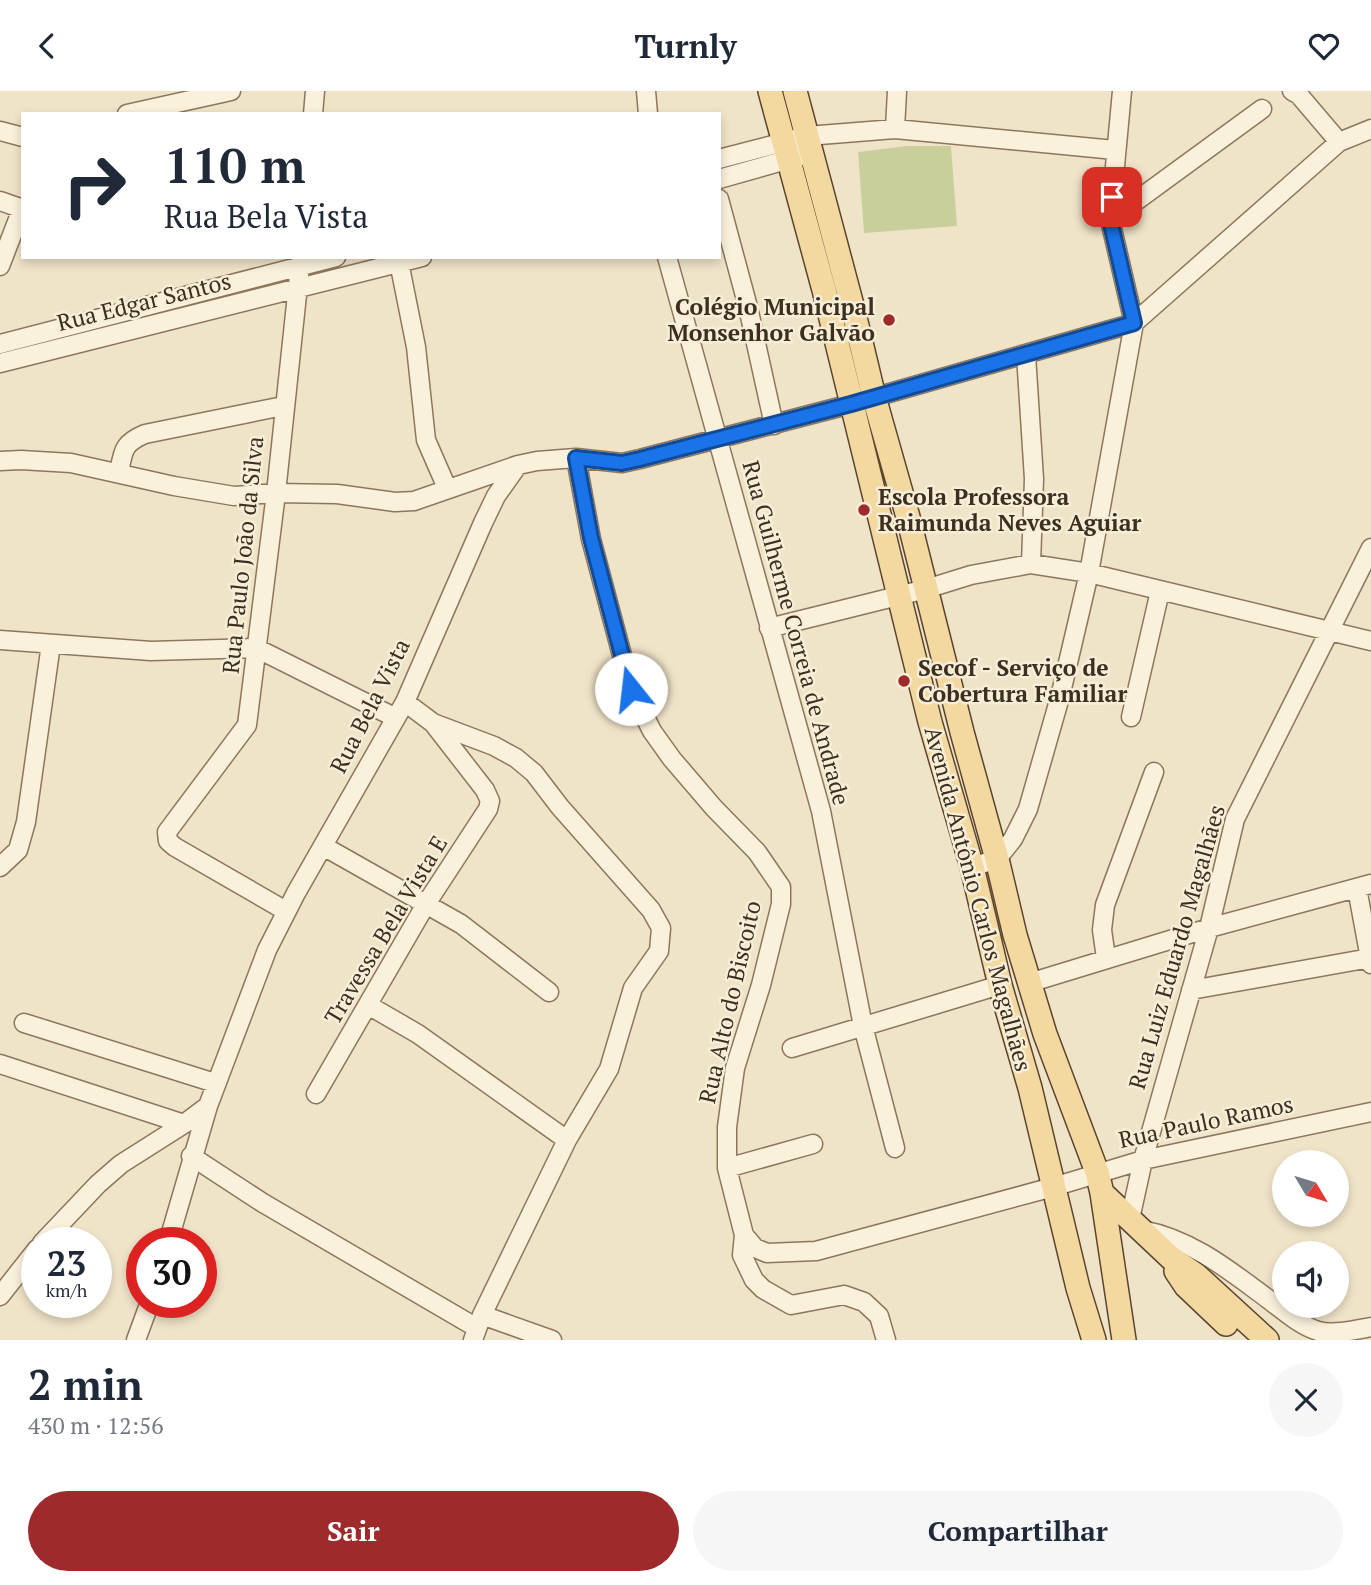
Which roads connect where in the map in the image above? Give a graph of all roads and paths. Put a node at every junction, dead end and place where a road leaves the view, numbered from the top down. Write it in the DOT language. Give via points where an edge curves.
graph roads {
  1 [pos="232,91"];
  2 [pos="315,91"];
  3 [pos="646,91"];
  4 [pos="770,91"];
  5 [pos="795,91"];
  6 [pos="897,91"];
  7 [pos="1122,91"];
  8 [pos="1292,91"];
  9 [pos="1262,109"];
  10 [pos="136,112"];
  11 [pos="313,112"];
  12 [pos="648,112"];
  13 [pos="895,129"];
  14 [pos="1371,129"];
  15 [pos="0,131"];
  16 [pos="21,136"];
  17 [pos="1339,142"];
  18 [pos="809,144"];
  19 [pos="1115,150"];
  20 [pos="785,151"];
  21 [pos="721,159"];
  22 [pos="721,178"];
  23 [pos="0,201"];
  24 [pos="721,206"];
  25 [pos="21,209"];
  26 [pos="21,212"];
  27 [pos="1110,220"];
  28 [pos="322,259"];
  29 [pos="668,259"];
  30 [pos="399,260"];
  31 [pos="301,262"];
  32 [pos="0,266"];
  33 [pos="297,289"];
  34 [pos="128,311"];
  35 [pos="1134,323"];
  36 [pos="133,330"];
  37 [pos="0,344"];
  38 [pos="1027,355"];
  39 [pos="0,362"];
  40 [pos="874,397"];
  41 [pos="851,404"];
  42 [pos="284,406"];
  43 [pos="774,425"];
  44 [pos="717,439"];
  45 [pos="576,458"];
  46 [pos="0,461"];
  47 [pos="518,465"];
  48 [pos="119,473"];
  49 [pos="447,488"];
  50 [pos="276,493"];
  51 [pos="1371,548"];
  52 [pos="1031,564"];
  53 [pos="1089,573"];
  54 [pos="926,589"];
  55 [pos="1160,591"];
  56 [pos="897,596"];
  57 [pos="769,628"];
  58 [pos="1329,631"];
  59 [pos="0,639"];
  60 [pos="1371,641"];
  61 [pos="51,644"];
  62 [pos="256,648"];
  63 [pos="400,710"];
  64 [pos="1131,717"];
  65 [pos="433,723"];
  66 [pos="1154,772"];
  67 [pos="323,846"];
  68 [pos="997,859"];
  69 [pos="0,867"];
  70 [pos="972,867"];
  71 [pos="1364,886"];
  72 [pos="426,904"];
  73 [pos="286,911"];
  74 [pos="1209,928"];
  75 [pos="1106,958"];
  76 [pos="1370,961"];
  77 [pos="1029,983"];
  78 [pos="1000,985"];
  79 [pos="1191,990"];
  80 [pos="549,992"];
  81 [pos="368,1005"];
  82 [pos="24,1023"];
  83 [pos="863,1026"];
  84 [pos="792,1048"];
  85 [pos="0,1065"];
  86 [pos="215,1083"];
  87 [pos="316,1094"];
  88 [pos="208,1106"];
  89 [pos="1371,1112"];
  90 [pos="184,1124"];
  91 [pos="567,1140"];
  92 [pos="813,1144"];
  93 [pos="895,1148"];
  94 [pos="191,1156"];
  95 [pos="1143,1160"];
  96 [pos="727,1168"];
  97 [pos="1100,1183"];
  98 [pos="1053,1187"];
  99 [pos="1136,1225"];
  100 [pos="58,1227"];
  101 [pos="172,1227"];
  102 [pos="744,1235"];
  103 [pos="1171,1258"];
  104 [pos="21,1269"];
  105 [pos="0,1296"];
  106 [pos="144,1318"];
  107 [pos="1371,1327"];
  108 [pos="477,1328"];
  109 [pos="136,1340"];
  110 [pos="552,1340"];
  111 [pos="886,1340"];
  112 [pos="1094,1340"];
  113 [pos="1124,1340"];
  114 [pos="1243,1340"];
  115 [pos="1267,1340"];
  1 -- 10 [label="street"];
  2 -- 11 [label="street"];
  3 -- 12 [label="street"];
  4 -- 20 [label="main road, Avenida Antônio Carlos Magalhães"];
  5 -- 18 [label="main road, Avenida Antônio Carlos Magalhães"];
  6 -- 13 [label="street"];
  7 -- 19 [label="street"];
  8 -- 17 [label="street"];
  9 -- 27 [label="street"];
  13 -- 18 [label="street"];
  13 -- 19 [label="street"];
  14 -- 17 [label="street"];
  15 -- 16 [label="street"];
  17 -- 35 [label="street"];
  18 -- 20 [label="street"];
  18 -- 40 [label="main road, Avenida Antônio Carlos Magalhães"];
  19 -- 27 [label="street"];
  20 -- 21 [label="street"];
  20 -- 22 [label="street"];
  20 -- 41 [label="main road, Avenida Antônio Carlos Magalhães"];
  23 -- 25 [label="street"];
  24 -- 43 [label="street"];
  26 -- 32 [label="street"];
  27 -- 35 [label="street"];
  28 -- 31 [label="street, Rua Edgar Santos"];
  29 -- 44 [label="street, Rua Guilherme Correia de Andrade"];
  30 -- 33 [label="street, Rua Edgar Santos"];
  30 -- 49 [label="street" via="416,347 426,440"];
  31 -- 33 [label="street, Rua Paulo João da Silva"];
  31 -- 34 [label="street, Rua Edgar Santos"];
  33 -- 36 [label="street, Rua Edgar Santos"];
  33 -- 42 [label="street, Rua Paulo João da Silva"];
  34 -- 36 [label="street"];
  34 -- 37 [label="street, Rua Edgar Santos"];
  35 -- 38 [label="street"];
  35 -- 53 [label="street"];
  36 -- 39 [label="street, Rua Edgar Santos"];
  38 -- 40 [label="street"];
  38 -- 52 [label="street" via="1034,479"];
  40 -- 41 [label="street"];
  40 -- 54 [label="main road, Avenida Antônio Carlos Magalhães"];
  41 -- 43 [label="street"];
  41 -- 56 [label="main road, Avenida Antônio Carlos Magalhães"];
  42 -- 48 [label="street" via="132,440 126,445"];
  42 -- 50 [label="street, Rua Paulo João da Silva"];
  43 -- 44 [label="street"];
  44 -- 45 [label="street" via="622,463"];
  44 -- 57 [label="street, Rua Guilherme Correia de Andrade"];
  45 -- 47 [label="street"];
  45 -- 96 [label="street, Rua Alto do Biscoito" via="591,538 631,689 672,759 757,852 780,887 761,985 735,1068"];
  46 -- 48 [label="street" via="55,461"];
  47 -- 49 [label="street"];
  47 -- 63 [label="street, Rua Bela Vista" via="496,496"];
  48 -- 50 [label="street" via="234,496"];
  49 -- 50 [label="street" via="414,501 395,502 337,494"];
  50 -- 62 [label="street, Rua Paulo João da Silva"];
  51 -- 58 [label="street, Rua Luiz Eduardo Magalhães"];
  52 -- 53 [label="street"];
  52 -- 54 [label="street"];
  53 -- 55 [label="street"];
  53 -- 68 [label="street" via="1035,792 1022,824"];
  54 -- 56 [label="street"];
  54 -- 68 [label="main road, Avenida Antônio Carlos Magalhães"];
  55 -- 58 [label="street"];
  55 -- 64 [label="street"];
  56 -- 57 [label="street"];
  56 -- 70 [label="main road, Avenida Antônio Carlos Magalhães"];
  57 -- 83 [label="street, Rua Guilherme Correia de Andrade" via="821,811"];
  58 -- 60 [label="street"];
  58 -- 74 [label="street, Rua Luiz Eduardo Magalhães" via="1235,819"];
  59 -- 61 [label="street"];
  61 -- 62 [label="street" via="151,652"];
  61 -- 69 [label="street" via="32,789 18,850"];
  62 -- 63 [label="street"];
  62 -- 73 [label="street, Rua Paulo João da Silva" via="247,725 167,832 168,841"];
  63 -- 65 [label="street"];
  63 -- 67 [label="street, Rua Bela Vista"];
  65 -- 72 [label="street, Travessa Bela Vista E" via="490,800 485,816"];
  65 -- 91 [label="street" via="494,746 534,773 623,876 661,928 662,944 629,996 610,1069"];
  66 -- 75 [label="street" via="1105,905 1101,930"];
  67 -- 72 [label="street"];
  67 -- 73 [label="street, Rua Bela Vista"];
  68 -- 70 [label="street"];
  68 -- 77 [label="main road, Avenida Antônio Carlos Magalhães"];
  70 -- 78 [label="main road, Avenida Antônio Carlos Magalhães"];
  71 -- 74 [label="street"];
  71 -- 76 [label="street"];
  72 -- 80 [label="street" via="461,924"];
  72 -- 81 [label="street, Travessa Bela Vista E"];
  73 -- 86 [label="street, Rua Bela Vista"];
  74 -- 75 [label="street"];
  74 -- 79 [label="street, Rua Luiz Eduardo Magalhães"];
  75 -- 77 [label="street"];
  76 -- 79 [label="street"];
  77 -- 97 [label="main road, Avenida Antônio Carlos Magalhães"];
  78 -- 83 [label="street"];
  78 -- 98 [label="main road, Avenida Antônio Carlos Magalhães"];
  79 -- 95 [label="street, Rua Luiz Eduardo Magalhães"];
  81 -- 87 [label="street, Travessa Bela Vista E"];
  81 -- 91 [label="street" via="418,1034"];
  82 -- 86 [label="street"];
  83 -- 84 [label="street"];
  83 -- 93 [label="street, Rua Guilherme Correia de Andrade"];
  85 -- 90 [label="street"];
  86 -- 88 [label="street, Rua Bela Vista"];
  88 -- 90 [label="street"];
  88 -- 94 [label="street, Rua Bela Vista"];
  89 -- 95 [label="street, Rua Paulo Ramos"];
  90 -- 100 [label="street" via="121,1164"];
  91 -- 108 [label="street"];
  92 -- 96 [label="street"];
  94 -- 101 [label="street, Rua Bela Vista"];
  94 -- 108 [label="street"];
  95 -- 97 [label="street, Rua Paulo Ramos"];
  95 -- 99 [label="street, Rua Luiz Eduardo Magalhães"];
  96 -- 102 [label="street, Rua Alto do Biscoito"];
  97 -- 98 [label="street, Rua Paulo Ramos"];
  97 -- 99 [label="main road, Avenida Antônio Carlos Magalhães"];
  97 -- 113 [label="main road, Avenida Antônio Carlos Magalhães"];
  98 -- 102 [label="street, Rua Paulo Ramos" via="816,1251 767,1253"];
  98 -- 112 [label="main road, Avenida Antônio Carlos Magalhães"];
  99 -- 103 [label="main road, Avenida Antônio Carlos Magalhães"];
  99 -- 107 [label="street" via="1191,1247 1318,1331"];
  102 -- 111 [label="street, Rua Alto do Biscoito" via="745,1263 770,1295 791,1305 844,1295 856,1298 879,1316"];
  103 -- 114 [label="main road, Avenida Antônio Carlos Magalhães" via="1186,1286"];
  103 -- 115 [label="main road, Avenida Antônio Carlos Magalhães"];
  104 -- 105 [label="street"];
  106 -- 109 [label="street"];
  108 -- 110 [label="street"];
}
